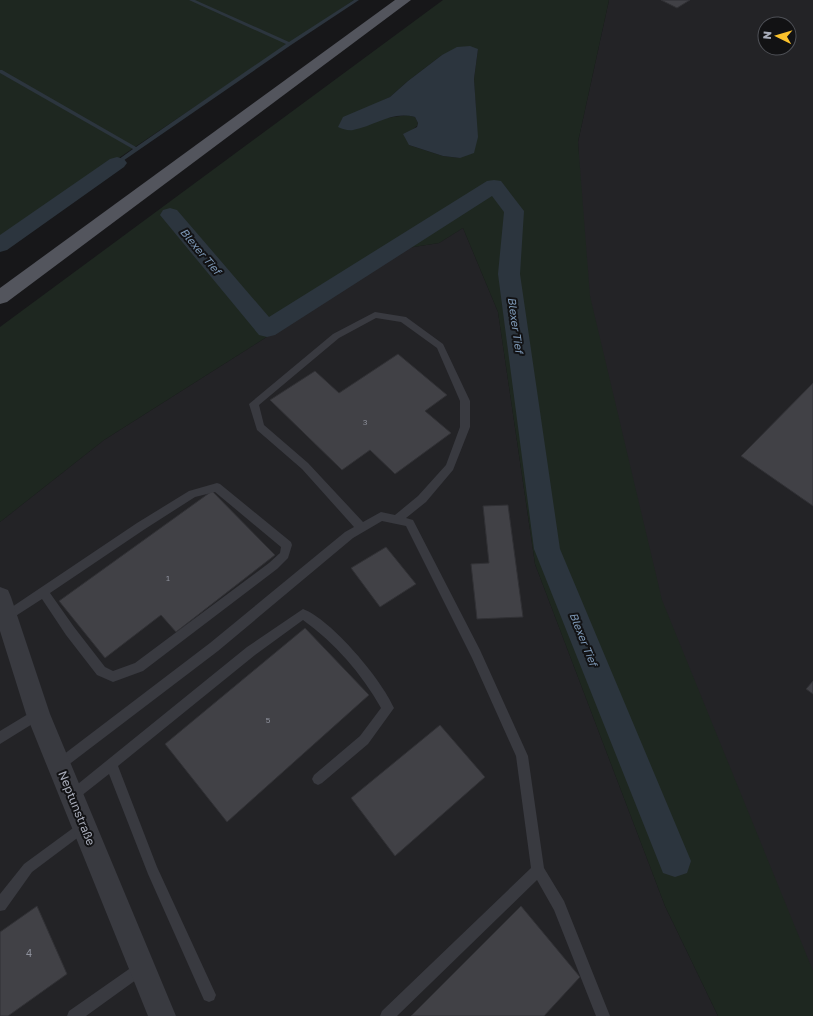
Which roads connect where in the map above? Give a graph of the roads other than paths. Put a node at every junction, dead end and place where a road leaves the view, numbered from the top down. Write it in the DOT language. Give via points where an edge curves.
graph roads {
  1 [pos="404,0"];
  2 [pos="0,297"];
  3 [pos="397,520"];
  4 [pos="361,527"];
  5 [pos="43,592"];
  6 [pos="3,607"];
  7 [pos="38,714"];
  8 [pos="0,738"];
  9 [pos="111,764"];
  10 [pos="59,765"];
  11 [pos="318,779"];
  12 [pos="72,796"];
  13 [pos="84,826"];
  14 [pos="538,870"];
  15 [pos="0,905"];
  16 [pos="142,967"];
  17 [pos="209,995"];
  18 [pos="74,1016"];
  19 [pos="162,1016"];
  20 [pos="387,1016"];
  21 [pos="603,1016"];
  1 -- 2 [label="main road"];
  3 -- 4 [label="lane" via="382,516"];
  3 -- 4 [label="lane" via="422,499 450,467 464,426 465,401 440,346 403,319 375,315 336,336 254,404 260,427 305,466"];
  3 -- 14 [label="lane" via="409,523 476,654 522,756"];
  4 -- 10 [label="lane" via="214,647"];
  5 -- 5 [label="lane" via="192,494 217,487 287,545 284,556 273,566 139,667 113,676 102,670"];
  5 -- 6 [label="lane"];
  6 -- 7 [label="street, Neptunstraße"];
  7 -- 8 [label="lane"];
  7 -- 10 [label="street, Neptunstraße"];
  9 -- 11 [label="lane" via="251,651 304,614 323,626 346,651 376,686 388,708 364,740"];
  9 -- 12 [label="lane"];
  9 -- 17 [label="lane" via="152,870"];
  10 -- 12 [label="street, Neptunstraße"];
  12 -- 13 [label="street, Neptunstraße"];
  13 -- 15 [label="lane" via="28,868"];
  13 -- 16 [label="street, Neptunstraße"];
  14 -- 20 [label="lane"];
  14 -- 21 [label="lane" via="559,906"];
  16 -- 18 [label="lane"];
  16 -- 19 [label="street, Neptunstraße"];
}
